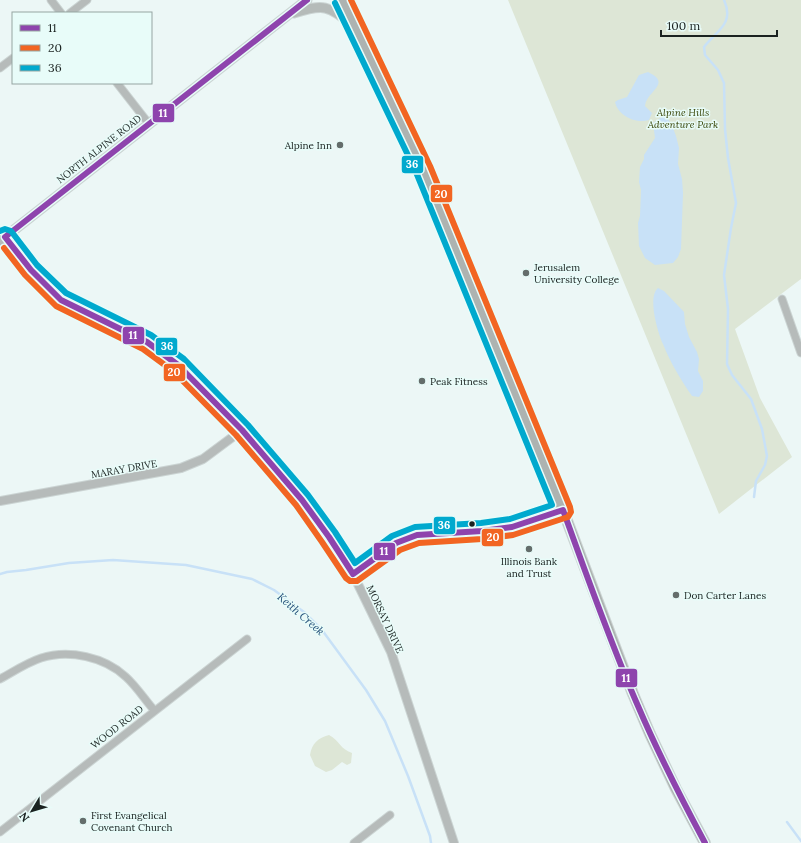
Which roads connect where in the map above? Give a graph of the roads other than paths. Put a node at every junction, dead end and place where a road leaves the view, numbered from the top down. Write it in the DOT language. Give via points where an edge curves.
graph roads {
  1 [pos="51,0"];
  2 [pos="87,0"];
  3 [pos="296,0"];
  4 [pos="307,0"];
  5 [pos="342,0"];
  6 [pos="350,0"];
  7 [pos="61,12"];
  8 [pos="71,12"];
  9 [pos="288,14"];
  10 [pos="354,26"];
  11 [pos="12,59"];
  12 [pos="0,68"];
  13 [pos="118,84"];
  14 [pos="149,124"];
  15 [pos="2,237"];
  16 [pos="782,299"];
  17 [pos="801,353"];
  18 [pos="242,430"];
  19 [pos="0,501"];
  20 [pos="562,510"];
  21 [pos="353,574"];
  22 [pos="246,639"];
  23 [pos="0,680"];
  24 [pos="154,710"];
  25 [pos="390,815"];
  26 [pos="0,832"];
  27 [pos="354,843"];
  28 [pos="454,843"];
  29 [pos="704,843"];
  1 -- 7 [label="street"];
  2 -- 8 [label="street"];
  3 -- 9 [label="main road"];
  4 -- 9 [label="main road, NORTH ALPINE ROAD"];
  5 -- 10 [label="main road"];
  6 -- 10 [label="main road"];
  9 -- 10 [label="main road" via="323,7"];
  9 -- 14 [label="main road, NORTH ALPINE ROAD"];
  10 -- 20 [label="main road" via="424,169"];
  11 -- 12 [label="street"];
  13 -- 14 [label="street"];
  14 -- 15 [label="main road, NORTH ALPINE ROAD"];
  15 -- 18 [label="street, MORSAY DRIVE" via="61,300 146,342 178,365"];
  16 -- 17 [label="street"];
  18 -- 19 [label="street, MARAY DRIVE" via="203,459 181,468"];
  18 -- 21 [label="street, MORSAY DRIVE" via="302,500"];
  20 -- 21 [label="street" via="512,526 482,531 417,535 396,543"];
  20 -- 29 [label="main road" via="638,707"];
  21 -- 28 [label="street, MORSAY DRIVE" via="391,652"];
  22 -- 24 [label="street, WOOD ROAD"];
  23 -- 24 [label="street" via="48,656 85,656 112,667 126,677"];
  24 -- 26 [label="street, WOOD ROAD"];
  25 -- 27 [label="street"];
}
